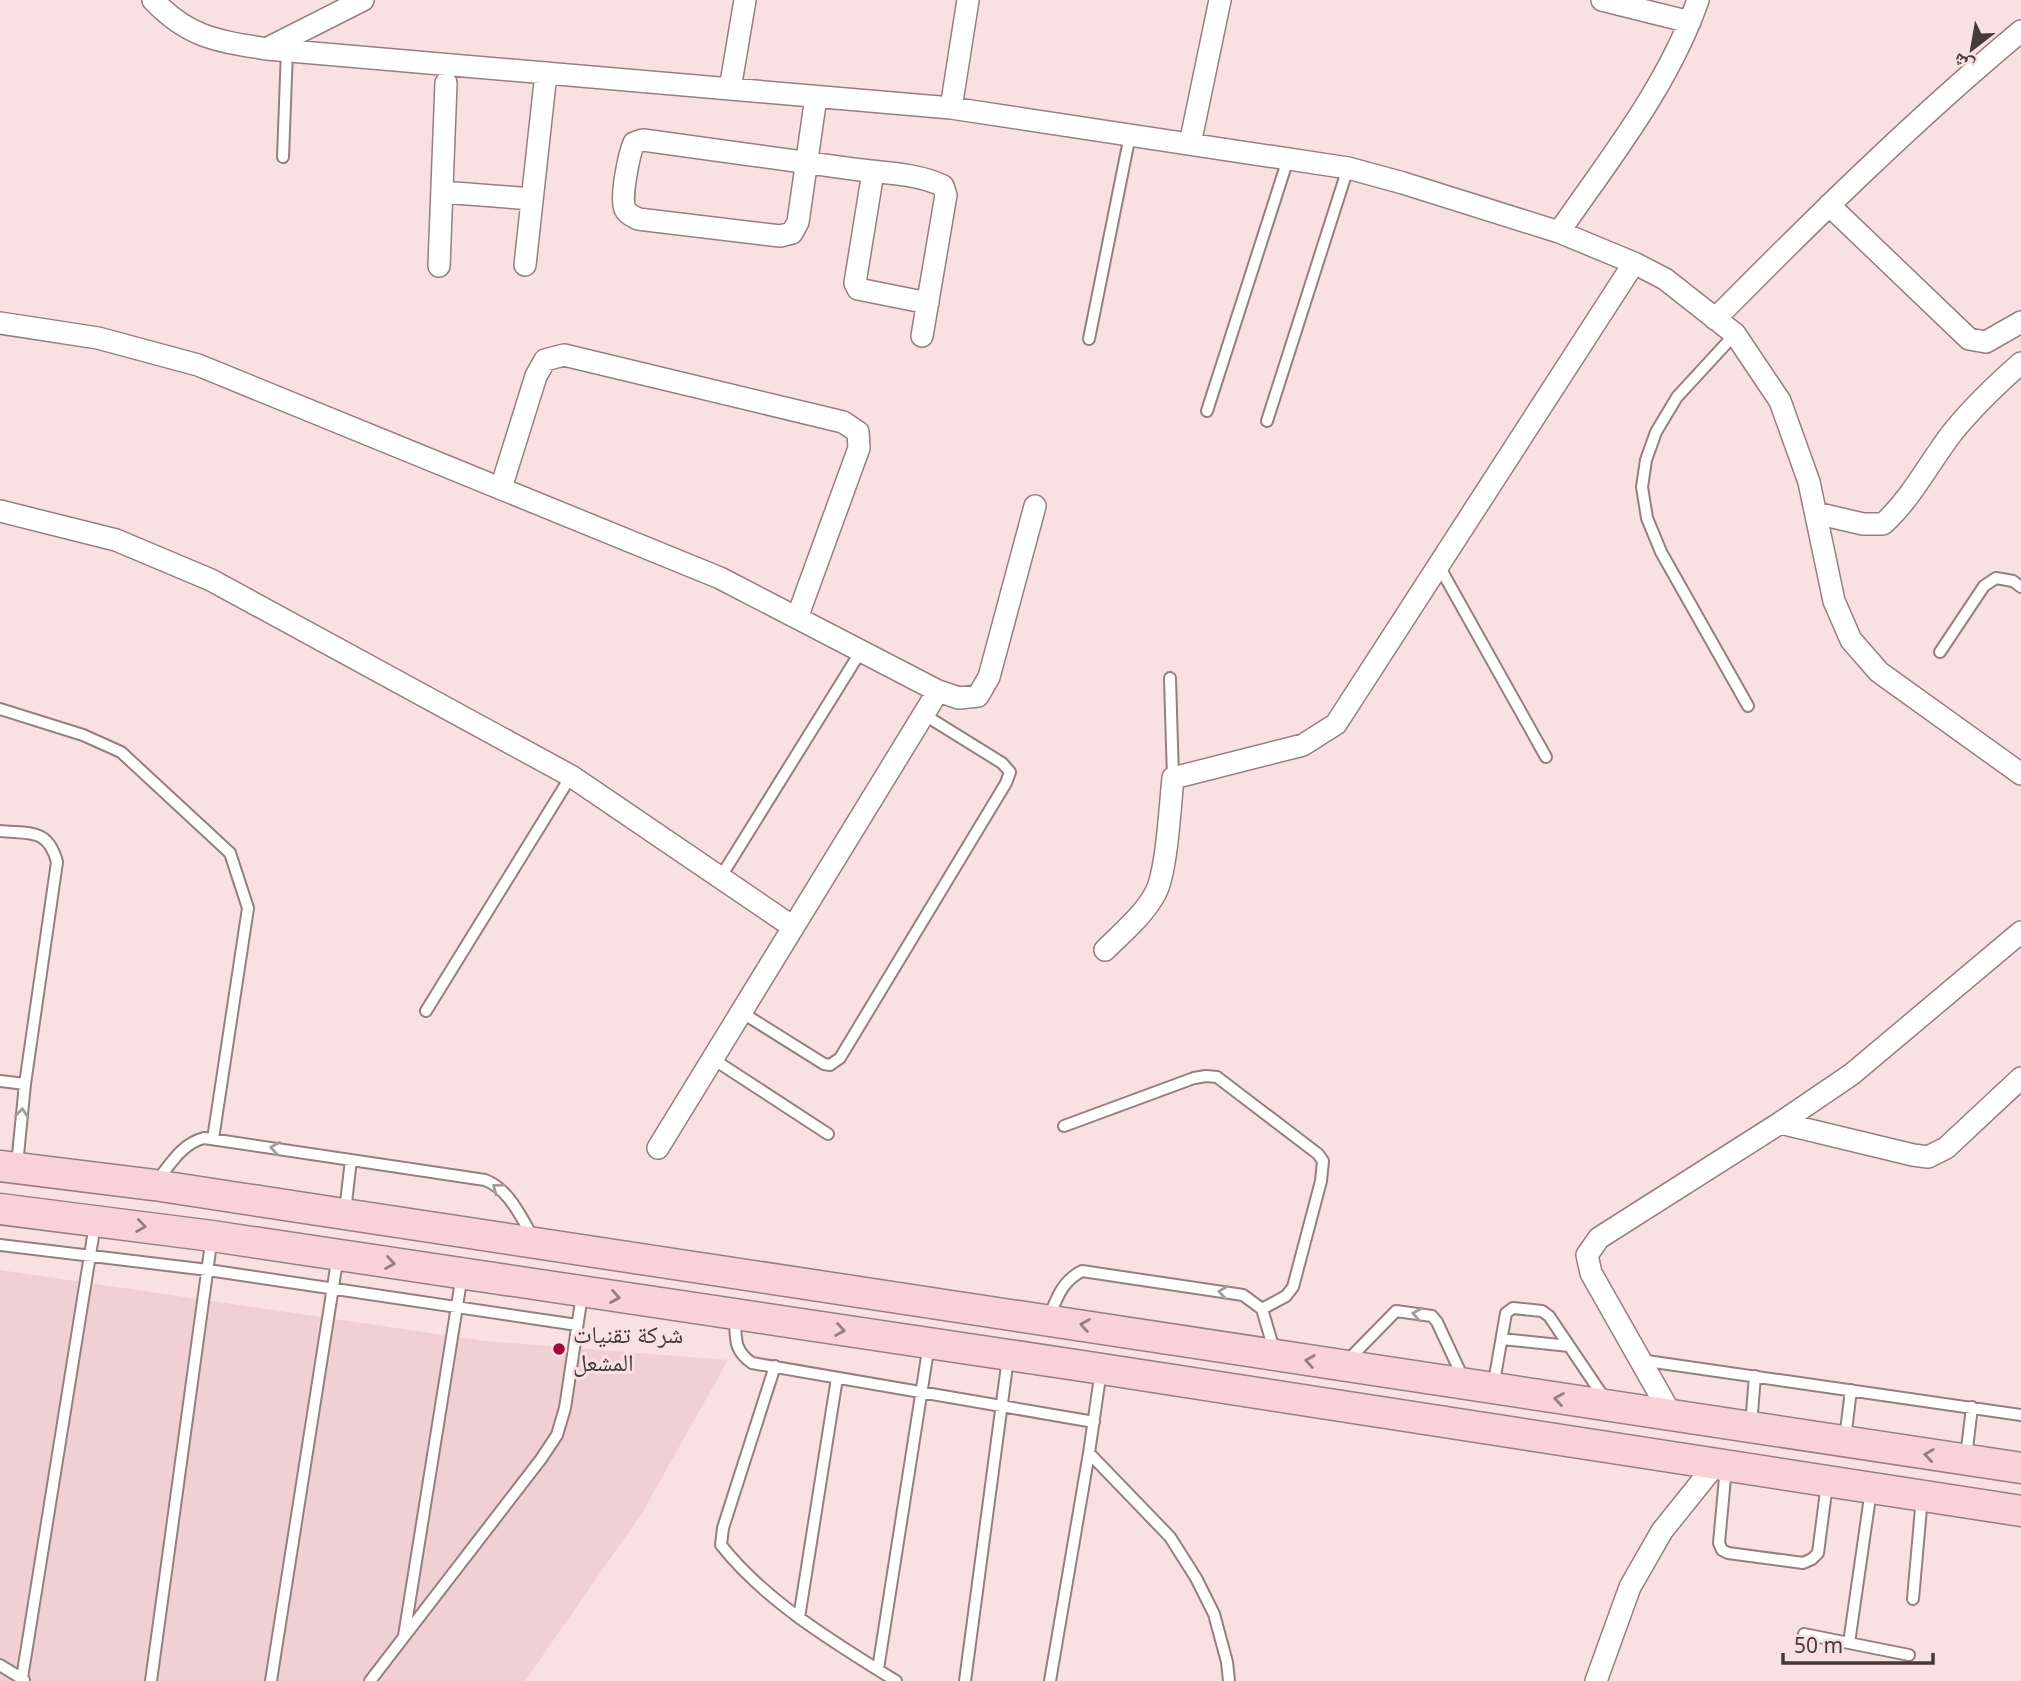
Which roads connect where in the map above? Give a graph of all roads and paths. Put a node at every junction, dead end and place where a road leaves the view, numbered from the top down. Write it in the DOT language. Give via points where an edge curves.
graph roads {
  1 [pos="153,0"];
  2 [pos="363,0"];
  3 [pos="745,0"];
  4 [pos="968,0"];
  5 [pos="1220,0"];
  6 [pos="1602,0"];
  7 [pos="1698,0"];
  8 [pos="1690,22"];
  9 [pos="2021,31"];
  10 [pos="277,49"];
  11 [pos="546,73"];
  12 [pos="446,83"];
  13 [pos="730,89"];
  14 [pos="816,97"];
  15 [pos="951,108"];
  16 [pos="1130,135"];
  17 [pos="1190,144"];
  18 [pos="283,157"];
  19 [pos="1287,159"];
  20 [pos="806,163"];
  21 [pos="1348,169"];
  22 [pos="873,172"];
  23 [pos="442,192"];
  24 [pos="532,199"];
  25 [pos="1829,205"];
  26 [pos="1559,232"];
  27 [pos="1634,263"];
  28 [pos="525,265"];
  29 [pos="439,266"];
  30 [pos="928,303"];
  31 [pos="1715,319"];
  32 [pos="0,323"];
  33 [pos="2017,332"];
  34 [pos="1735,334"];
  35 [pos="922,336"];
  36 [pos="1090,339"];
  37 [pos="2021,363"];
  38 [pos="1207,411"];
  39 [pos="1267,421"];
  40 [pos="501,488"];
  41 [pos="1035,506"];
  42 [pos="0,511"];
  43 [pos="1816,513"];
  44 [pos="1439,566"];
  45 [pos="2021,587"];
  46 [pos="797,618"];
  47 [pos="861,651"];
  48 [pos="1940,652"];
  49 [pos="1171,678"];
  50 [pos="938,691"];
  51 [pos="1748,706"];
  52 [pos="0,709"];
  53 [pos="923,714"];
  54 [pos="1546,757"];
  55 [pos="2017,764"];
  56 [pos="571,776"];
  57 [pos="1173,778"];
  58 [pos="0,831"];
  59 [pos="720,877"];
  60 [pos="793,927"];
  61 [pos="2021,932"];
  62 [pos="1105,950"];
  63 [pos="426,1011"];
  64 [pos="741,1012"];
  65 [pos="713,1059"];
  66 [pos="2021,1078"];
  67 [pos="0,1081"];
  68 [pos="25,1084"];
  69 [pos="1780,1123"];
  70 [pos="1064,1126"];
  71 [pos="828,1134"];
  72 [pos="213,1139"];
  73 [pos="658,1147"];
  74 [pos="351,1160"];
  75 [pos="8,1167"];
  76 [pos="154,1185"];
  77 [pos="0,1209"];
  78 [pos="345,1214"];
  79 [pos="96,1220"];
  80 [pos="212,1236"];
  81 [pos="536,1242"];
  82 [pos="0,1245"];
  83 [pos="338,1255"];
  84 [pos="90,1256"];
  85 [pos="208,1270"];
  86 [pos="463,1274"];
  87 [pos="332,1288"];
  88 [pos="582,1292"];
  89 [pos="457,1307"];
  90 [pos="1262,1309"];
  91 [pos="735,1315"];
  92 [pos="1048,1320"];
  93 [pos="577,1325"];
  94 [pos="1502,1339"];
  95 [pos="929,1344"];
  96 [pos="1569,1346"];
  97 [pos="1008,1356"];
  98 [pos="1276,1356"];
  99 [pos="1640,1360"];
  100 [pos="775,1366"];
  101 [pos="1342,1366"];
  102 [pos="1101,1370"];
  103 [pos="1755,1376"];
  104 [pos="837,1378"];
  105 [pos="1480,1388"];
  106 [pos="1851,1390"];
  107 [pos="922,1392"];
  108 [pos="1002,1405"];
  109 [pos="1610,1407"];
  110 [pos="1972,1407"];
  111 [pos="2021,1415"];
  112 [pos="1672,1416"];
  113 [pos="1094,1422"];
  114 [pos="1751,1428"];
  115 [pos="1844,1442"];
  116 [pos="1089,1453"];
  117 [pos="1966,1460"];
  118 [pos="1720,1466"];
  119 [pos="2021,1468"];
  120 [pos="1827,1482"];
  121 [pos="1871,1488"];
  122 [pos="1922,1496"];
  123 [pos="2021,1511"];
  124 [pos="1913,1599"];
  125 [pos="799,1618"];
  126 [pos="1804,1634"];
  127 [pos="404,1639"];
  128 [pos="1849,1643"];
  129 [pos="1909,1655"];
  130 [pos="0,1665"];
  131 [pos="878,1669"];
  132 [pos="24,1679"];
  133 [pos="151,1681"];
  134 [pos="271,1681"];
  135 [pos="370,1681"];
  136 [pos="896,1681"];
  137 [pos="965,1681"];
  138 [pos="1050,1681"];
  139 [pos="1229,1681"];
  140 [pos="1595,1681"];
  1 -- 10 [label="street" via="186,29 222,41"];
  2 -- 10 [label="street"];
  3 -- 13 [label="street"];
  4 -- 15 [label="street"];
  5 -- 17 [label="street"];
  6 -- 8 [label="street"];
  7 -- 8 [label="street"];
  8 -- 26 [label="street" via="1656,91"];
  9 -- 25 [label="street"];
  10 -- 11 [label="street"];
  10 -- 18 [label="lane"];
  11 -- 13 [label="street"];
  11 -- 24 [label="street"];
  12 -- 23 [label="street"];
  13 -- 14 [label="street"];
  14 -- 15 [label="street"];
  14 -- 20 [label="street"];
  15 -- 16 [label="street"];
  16 -- 17 [label="street"];
  16 -- 36 [label="lane"];
  17 -- 19 [label="street"];
  19 -- 21 [label="street"];
  19 -- 38 [label="lane"];
  20 -- 20 [label="street" via="798,222 792,233 780,236 638,219 624,207 629,153 634,143 643,140"];
  20 -- 22 [label="street"];
  21 -- 26 [label="street"];
  21 -- 39 [label="lane"];
  22 -- 30 [label="street" via="855,283 858,289"];
  22 -- 30 [label="street" via="932,180 943,186 946,195"];
  23 -- 24 [label="street"];
  23 -- 29 [label="street"];
  24 -- 28 [label="street"];
  25 -- 31 [label="street"];
  25 -- 33 [label="street" via="1969,339 1986,342"];
  26 -- 27 [label="street"];
  27 -- 31 [label="street" via="1665,279"];
  27 -- 44 [label="street"];
  30 -- 35 [label="street"];
  31 -- 34 [label="street"];
  32 -- 40 [label="street" via="98,338 198,365"];
  34 -- 43 [label="street" via="1780,401"];
  34 -- 51 [label="lane" via="1677,397 1656,432 1642,487 1647,518 1661,552"];
  37 -- 43 [label="street" via="1983,396 1899,510 1883,524"];
  40 -- 46 [label="street" via="720,578"];
  40 -- 46 [label="street" via="536,376 545,360 564,355 843,422 858,432 859,448"];
  41 -- 50 [label="street" via="989,677 978,696 959,698"];
  42 -- 56 [label="street" via="116,540 211,580"];
  43 -- 55 [label="street" via="1834,601 1851,640 1879,672"];
  44 -- 54 [label="lane"];
  44 -- 57 [label="street" via="1336,724 1303,745"];
  45 -- 48 [label="lane" via="1996,578 1984,586"];
  46 -- 47 [label="street"];
  47 -- 50 [label="street"];
  47 -- 59 [label="lane"];
  49 -- 57 [label="lane"];
  50 -- 53 [label="street"];
  52 -- 72 [label="lane" via="121,751 230,853 248,908"];
  53 -- 60 [label="street"];
  53 -- 64 [label="lane" via="1010,772 839,1058 824,1064"];
  56 -- 59 [label="street"];
  56 -- 63 [label="lane"];
  57 -- 62 [label="street" via="1157,892"];
  58 -- 68 [label="lane" via="39,835 52,846 57,862"];
  59 -- 60 [label="street"];
  60 -- 64 [label="street"];
  61 -- 69 [label="street" via="1852,1073"];
  64 -- 65 [label="street"];
  65 -- 71 [label="lane"];
  65 -- 73 [label="street"];
  66 -- 69 [label="street" via="1946,1148 1928,1157"];
  67 -- 68 [label="lane"];
  75 -- 68 [label="lane, one-way"];
  69 -- 99 [label="street" via="1599,1238 1587,1255 1591,1273"];
  70 -- 90 [label="lane" via="1194,1078 1217,1077 1318,1154 1323,1161 1321,1181 1293,1287"];
  74 -- 72 [label="lane, one-way"];
  72 -- 76 [label="lane" via="191,1141"];
  74 -- 78 [label="lane"];
  81 -- 74 [label="lane, one-way" via="496,1184"];
  75 -- 76 [label="street"];
  76 -- 78 [label="street"];
  77 -- 79 [label="street"];
  78 -- 81 [label="street"];
  79 -- 80 [label="street, one-way"];
  79 -- 84 [label="lane"];
  80 -- 83 [label="street"];
  80 -- 85 [label="lane"];
  81 -- 92 [label="street"];
  82 -- 84 [label="lane"];
  83 -- 86 [label="street, one-way"];
  83 -- 87 [label="lane"];
  84 -- 85 [label="lane"];
  84 -- 132 [label="lane"];
  85 -- 87 [label="lane"];
  85 -- 133 [label="lane"];
  86 -- 88 [label="street"];
  86 -- 89 [label="lane"];
  87 -- 89 [label="lane"];
  87 -- 134 [label="lane"];
  88 -- 91 [label="street, one-way"];
  88 -- 93 [label="lane"];
  89 -- 93 [label="lane"];
  89 -- 127 [label="lane"];
  90 -- 92 [label="lane, one-way" via="1243,1295 1082,1271 1063,1286"];
  90 -- 98 [label="lane"];
  91 -- 95 [label="street, one-way"];
  91 -- 100 [label="lane" via="741,1356 751,1363"];
  98 -- 92 [label="street, one-way"];
  93 -- 127 [label="lane" via="565,1408 556,1436"];
  94 -- 96 [label="lane"];
  94 -- 96 [label="lane" via="1506,1313 1513,1308 1542,1311"];
  94 -- 105 [label="lane"];
  95 -- 97 [label="street"];
  95 -- 107 [label="lane"];
  96 -- 109 [label="lane"];
  97 -- 102 [label="street"];
  97 -- 108 [label="lane"];
  101 -- 98 [label="street, one-way"];
  99 -- 103 [label="lane"];
  99 -- 112 [label="street"];
  100 -- 104 [label="lane"];
  100 -- 125 [label="lane" via="723,1528 722,1545"];
  101 -- 105 [label="street"];
  105 -- 101 [label="lane, one-way" via="1432,1316 1396,1311"];
  102 -- 113 [label="lane"];
  102 -- 118 [label="street"];
  103 -- 106 [label="lane"];
  103 -- 114 [label="lane"];
  104 -- 107 [label="lane"];
  104 -- 125 [label="lane"];
  109 -- 105 [label="street, one-way"];
  106 -- 110 [label="lane"];
  106 -- 115 [label="lane"];
  107 -- 108 [label="lane"];
  107 -- 131 [label="lane"];
  108 -- 113 [label="lane"];
  108 -- 137 [label="lane"];
  109 -- 112 [label="street"];
  110 -- 111 [label="lane"];
  110 -- 117 [label="lane"];
  112 -- 114 [label="street"];
  113 -- 116 [label="lane"];
  114 -- 115 [label="street"];
  117 -- 115 [label="street, one-way"];
  116 -- 138 [label="lane"];
  116 -- 139 [label="lane" via="1170,1537 1189,1567 1214,1614"];
  117 -- 119 [label="street"];
  118 -- 120 [label="street"];
  118 -- 120 [label="lane" via="1720,1543 1728,1553 1803,1563 1812,1559 1818,1553"];
  118 -- 140 [label="street" via="1662,1531 1630,1587"];
  120 -- 121 [label="street"];
  121 -- 122 [label="street"];
  121 -- 128 [label="lane"];
  122 -- 123 [label="street"];
  122 -- 124 [label="lane"];
  125 -- 131 [label="lane"];
  126 -- 128 [label="lane"];
  127 -- 135 [label="lane"];
  128 -- 129 [label="lane"];
  130 -- 132 [label="lane"];
  131 -- 136 [label="lane"];
}
